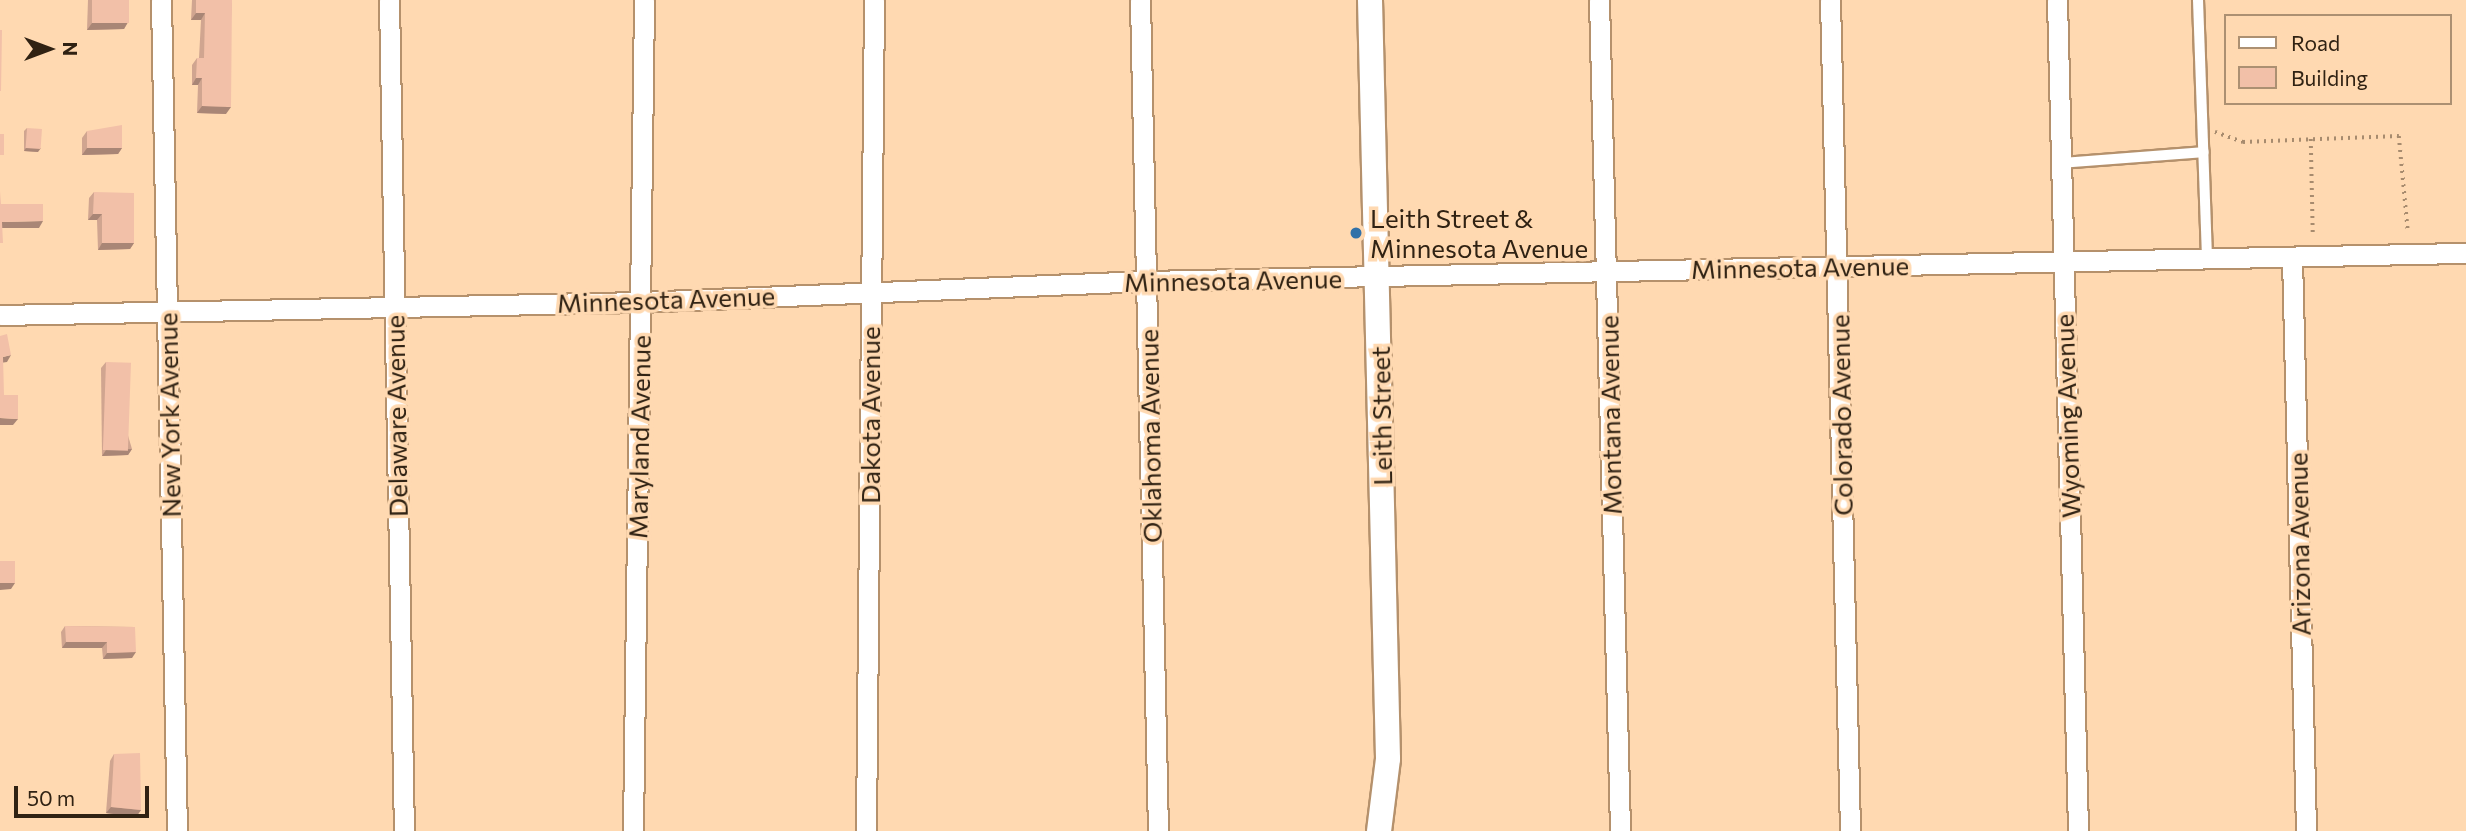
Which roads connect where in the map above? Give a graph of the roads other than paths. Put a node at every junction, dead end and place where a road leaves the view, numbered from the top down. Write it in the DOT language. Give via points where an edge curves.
graph roads {
  1 [pos="160,0"];
  2 [pos="389,0"];
  3 [pos="644,0"];
  4 [pos="874,0"];
  5 [pos="1140,0"];
  6 [pos="1370,0"];
  7 [pos="1600,0"];
  8 [pos="1830,0"];
  9 [pos="2057,0"];
  10 [pos="2198,0"];
  11 [pos="2204,152"];
  12 [pos="2061,163"];
  13 [pos="2466,253"];
  14 [pos="2207,257"];
  15 [pos="2292,257"];
  16 [pos="2063,261"];
  17 [pos="1838,267"];
  18 [pos="1606,271"];
  19 [pos="1378,276"];
  20 [pos="1146,281"];
  21 [pos="871,290"];
  22 [pos="640,302"];
  23 [pos="394,306"];
  24 [pos="167,311"];
  25 [pos="0,316"];
  26 [pos="1385,823"];
  27 [pos="177,831"];
  28 [pos="404,831"];
  29 [pos="633,831"];
  30 [pos="866,831"];
  31 [pos="1158,831"];
  32 [pos="1620,831"];
  33 [pos="1850,831"];
  34 [pos="2078,831"];
  35 [pos="2306,831"];
  1 -- 24 [label="street, New York Avenue"];
  2 -- 23 [label="street, Delaware Avenue"];
  3 -- 22 [label="street, Maryland Avenue"];
  4 -- 21 [label="street, Dakota Avenue"];
  5 -- 20 [label="street, Oklahoma Avenue"];
  6 -- 19 [label="street, Leith Street"];
  7 -- 18 [label="street, Montana Avenue"];
  8 -- 17 [label="street, Colorado Avenue"];
  9 -- 12 [label="street, Wyoming Avenue"];
  10 -- 11 [label="lane"];
  11 -- 12 [label="lane"];
  11 -- 14 [label="lane"];
  12 -- 16 [label="street, Wyoming Avenue"];
  13 -- 15 [label="street, Minnesota Avenue"];
  14 -- 15 [label="street, Minnesota Avenue"];
  14 -- 16 [label="street, Minnesota Avenue"];
  15 -- 35 [label="street, Arizona Avenue"];
  16 -- 17 [label="street, Minnesota Avenue"];
  16 -- 34 [label="street, Wyoming Avenue"];
  17 -- 18 [label="street, Minnesota Avenue"];
  17 -- 33 [label="street, Colorado Avenue"];
  18 -- 19 [label="street, Minnesota Avenue"];
  18 -- 32 [label="street, Montana Avenue"];
  19 -- 20 [label="street, Minnesota Avenue"];
  19 -- 26 [label="street, Leith Street"];
  20 -- 21 [label="street, Minnesota Avenue"];
  20 -- 31 [label="street, Oklahoma Avenue"];
  21 -- 22 [label="street, Minnesota Avenue"];
  21 -- 30 [label="street, Dakota Avenue"];
  22 -- 23 [label="street, Minnesota Avenue"];
  22 -- 29 [label="street, Maryland Avenue"];
  23 -- 24 [label="street, Minnesota Avenue"];
  23 -- 28 [label="street, Delaware Avenue"];
  24 -- 25 [label="street, Minnesota Avenue"];
  24 -- 27 [label="street, New York Avenue"];
}
